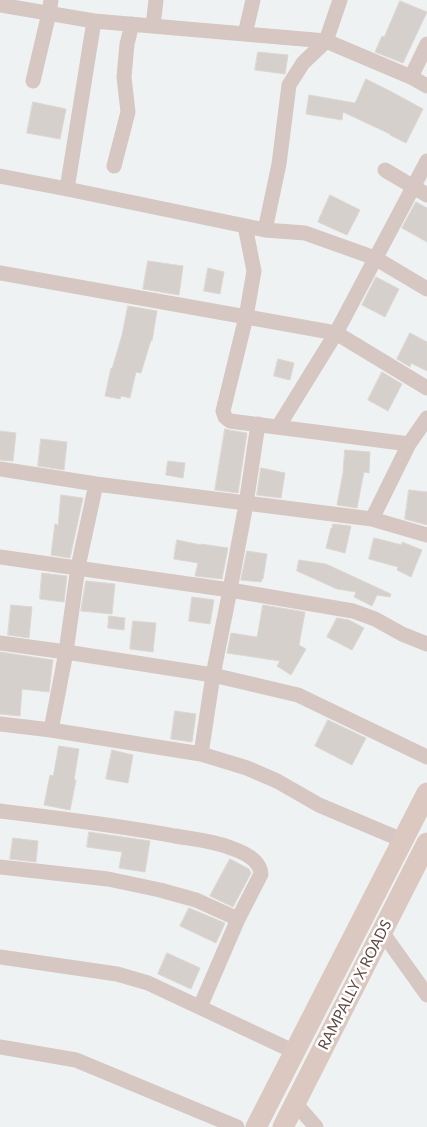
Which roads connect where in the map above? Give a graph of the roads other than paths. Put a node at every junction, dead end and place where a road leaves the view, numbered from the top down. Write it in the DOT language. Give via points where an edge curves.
graph roads {
  1 [pos="156,0"];
  2 [pos="253,0"];
  3 [pos="340,0"];
  4 [pos="0,5"];
  5 [pos="50,6"];
  6 [pos="94,21"];
  7 [pos="132,24"];
  8 [pos="153,26"];
  9 [pos="245,34"];
  10 [pos="326,41"];
  11 [pos="427,44"];
  12 [pos="410,77"];
  13 [pos="33,81"];
  14 [pos="427,86"];
  15 [pos="427,161"];
  16 [pos="114,166"];
  17 [pos="385,170"];
  18 [pos="0,176"];
  19 [pos="413,188"];
  20 [pos="67,189"];
  21 [pos="427,195"];
  22 [pos="245,226"];
  23 [pos="265,230"];
  24 [pos="375,258"];
  25 [pos="0,273"];
  26 [pos="427,289"];
  27 [pos="246,317"];
  28 [pos="336,333"];
  29 [pos="427,388"];
  30 [pos="427,418"];
  31 [pos="258,424"];
  32 [pos="278,428"];
  33 [pos="409,444"];
  34 [pos="0,469"];
  35 [pos="96,484"];
  36 [pos="246,504"];
  37 [pos="372,519"];
  38 [pos="427,535"];
  39 [pos="0,557"];
  40 [pos="78,567"];
  41 [pos="230,590"];
  42 [pos="0,643"];
  43 [pos="427,644"];
  44 [pos="66,652"];
  45 [pos="213,675"];
  46 [pos="0,724"];
  47 [pos="51,730"];
  48 [pos="201,754"];
  49 [pos="427,757"];
  50 [pos="427,793"];
  51 [pos="0,811"];
  52 [pos="402,840"];
  53 [pos="426,850"];
  54 [pos="0,867"];
  55 [pos="238,919"];
  56 [pos="382,932"];
  57 [pos="0,957"];
  58 [pos="427,995"];
  59 [pos="200,1007"];
  60 [pos="0,1047"];
  61 [pos="295,1052"];
  62 [pos="295,1103"];
  63 [pos="237,1127"];
  64 [pos="256,1127"];
  65 [pos="283,1127"];
  66 [pos="316,1127"];
  1 -- 8 [label="street"];
  2 -- 9 [label="street"];
  3 -- 10 [label="street"];
  4 -- 5 [label="street"];
  5 -- 6 [label="street"];
  5 -- 13 [label="street"];
  6 -- 7 [label="street"];
  6 -- 20 [label="street"];
  7 -- 8 [label="street"];
  7 -- 16 [label="street" via="124,78 128,112"];
  8 -- 9 [label="street"];
  9 -- 10 [label="street"];
  10 -- 12 [label="street"];
  10 -- 23 [label="street" via="304,63 289,86 279,164"];
  11 -- 12 [label="street"];
  12 -- 14 [label="street"];
  15 -- 19 [label="street"];
  17 -- 19 [label="street"];
  18 -- 20 [label="street"];
  19 -- 21 [label="street"];
  19 -- 24 [label="street"];
  20 -- 22 [label="street"];
  22 -- 23 [label="street"];
  22 -- 27 [label="street" via="254,271"];
  23 -- 24 [label="street" via="305,233"];
  24 -- 26 [label="street"];
  24 -- 28 [label="street"];
  25 -- 27 [label="street"];
  27 -- 28 [label="street"];
  27 -- 31 [label="street" via="223,411 230,421"];
  28 -- 29 [label="street"];
  28 -- 32 [label="street"];
  30 -- 33 [label="street"];
  31 -- 32 [label="street"];
  31 -- 36 [label="street"];
  32 -- 33 [label="street"];
  33 -- 37 [label="street"];
  34 -- 35 [label="street"];
  35 -- 36 [label="street"];
  35 -- 40 [label="street"];
  36 -- 37 [label="street"];
  36 -- 41 [label="street"];
  37 -- 38 [label="street"];
  39 -- 40 [label="street"];
  40 -- 41 [label="street"];
  40 -- 44 [label="street"];
  41 -- 43 [label="street" via="353,611"];
  41 -- 45 [label="street"];
  42 -- 44 [label="street"];
  44 -- 45 [label="street"];
  44 -- 47 [label="street"];
  45 -- 48 [label="street"];
  45 -- 49 [label="street" via="298,695"];
  46 -- 47 [label="street"];
  47 -- 48 [label="street"];
  48 -- 52 [label="street" via="270,777 319,805"];
  50 -- 52 [label="main road"];
  51 -- 55 [label="street" via="152,831 231,848 248,856 261,868"];
  52 -- 61 [label="main road"];
  53 -- 56 [label="main road, RAMPALLY X ROADS"];
  54 -- 55 [label="street" via="108,879 160,890 196,900"];
  55 -- 59 [label="street"];
  56 -- 58 [label="street"];
  56 -- 62 [label="main road, RAMPALLY X ROADS"];
  57 -- 59 [label="street" via="117,974 148,983"];
  59 -- 61 [label="street"];
  60 -- 63 [label="street" via="76,1060"];
  61 -- 64 [label="main road"];
  62 -- 65 [label="main road, RAMPALLY X ROADS"];
  62 -- 66 [label="street"];
}
